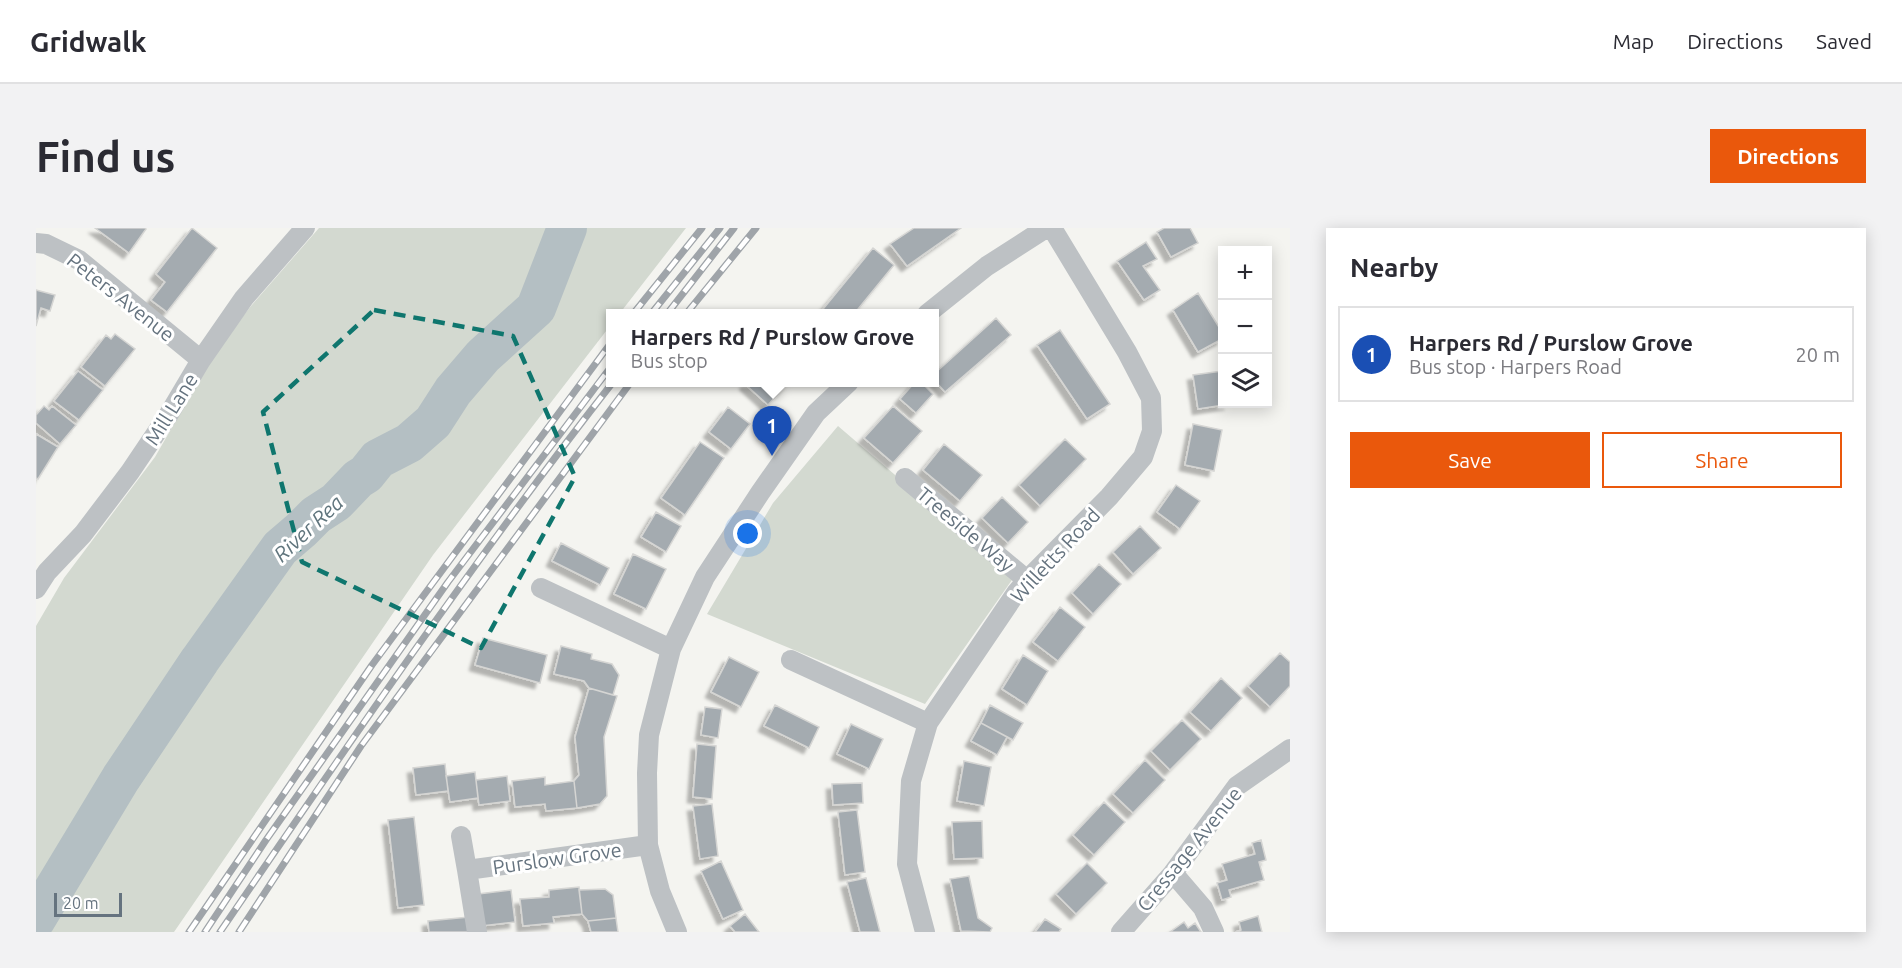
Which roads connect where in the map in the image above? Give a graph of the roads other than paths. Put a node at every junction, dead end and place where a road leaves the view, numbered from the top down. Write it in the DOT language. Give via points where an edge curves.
graph roads {
  1 [pos="305,228"];
  2 [pos="1046,228"];
  3 [pos="1052,228"];
  4 [pos="36,243"];
  5 [pos="933,309"];
  6 [pos="201,360"];
  7 [pos="844,387"];
  8 [pos="905,478"];
  9 [pos="1026,580"];
  10 [pos="541,588"];
  11 [pos="36,589"];
  12 [pos="671,649"];
  13 [pos="791,660"];
  14 [pos="928,723"];
  15 [pos="1290,749"];
  16 [pos="461,836"];
  17 [pos="648,845"];
  18 [pos="466,870"];
  19 [pos="1173,873"];
  20 [pos="477,932"];
  21 [pos="677,932"];
  22 [pos="925,932"];
  23 [pos="1121,932"];
  24 [pos="1214,932"];
  1 -- 6 [label="street, Mill Lane" via="244,298"];
  2 -- 5 [label="street" via="987,266"];
  3 -- 9 [label="street, Willetts Road" via="1151,398 1152,431 1143,458"];
  4 -- 6 [label="street, Peters Avenue" via="79,260"];
  6 -- 11 [label="street, Mill Lane" via="130,472"];
  7 -- 12 [label="street" via="816,413 760,493 705,577"];
  8 -- 9 [label="street, Treeside Way"];
  9 -- 14 [label="street, Willetts Road"];
  10 -- 12 [label="street"];
  12 -- 17 [label="street" via="649,735"];
  13 -- 14 [label="street"];
  14 -- 22 [label="street, Willetts Road" via="911,781 907,864"];
  15 -- 19 [label="street, Cressage Avenue" via="1237,786"];
  16 -- 18 [label="street, Purslow Grove"];
  17 -- 18 [label="street, Purslow Grove"];
  17 -- 21 [label="street" via="660,891"];
  18 -- 20 [label="street, Purslow Grove"];
  19 -- 23 [label="street, Cressage Avenue"];
  19 -- 24 [label="street" via="1203,908"];
}
